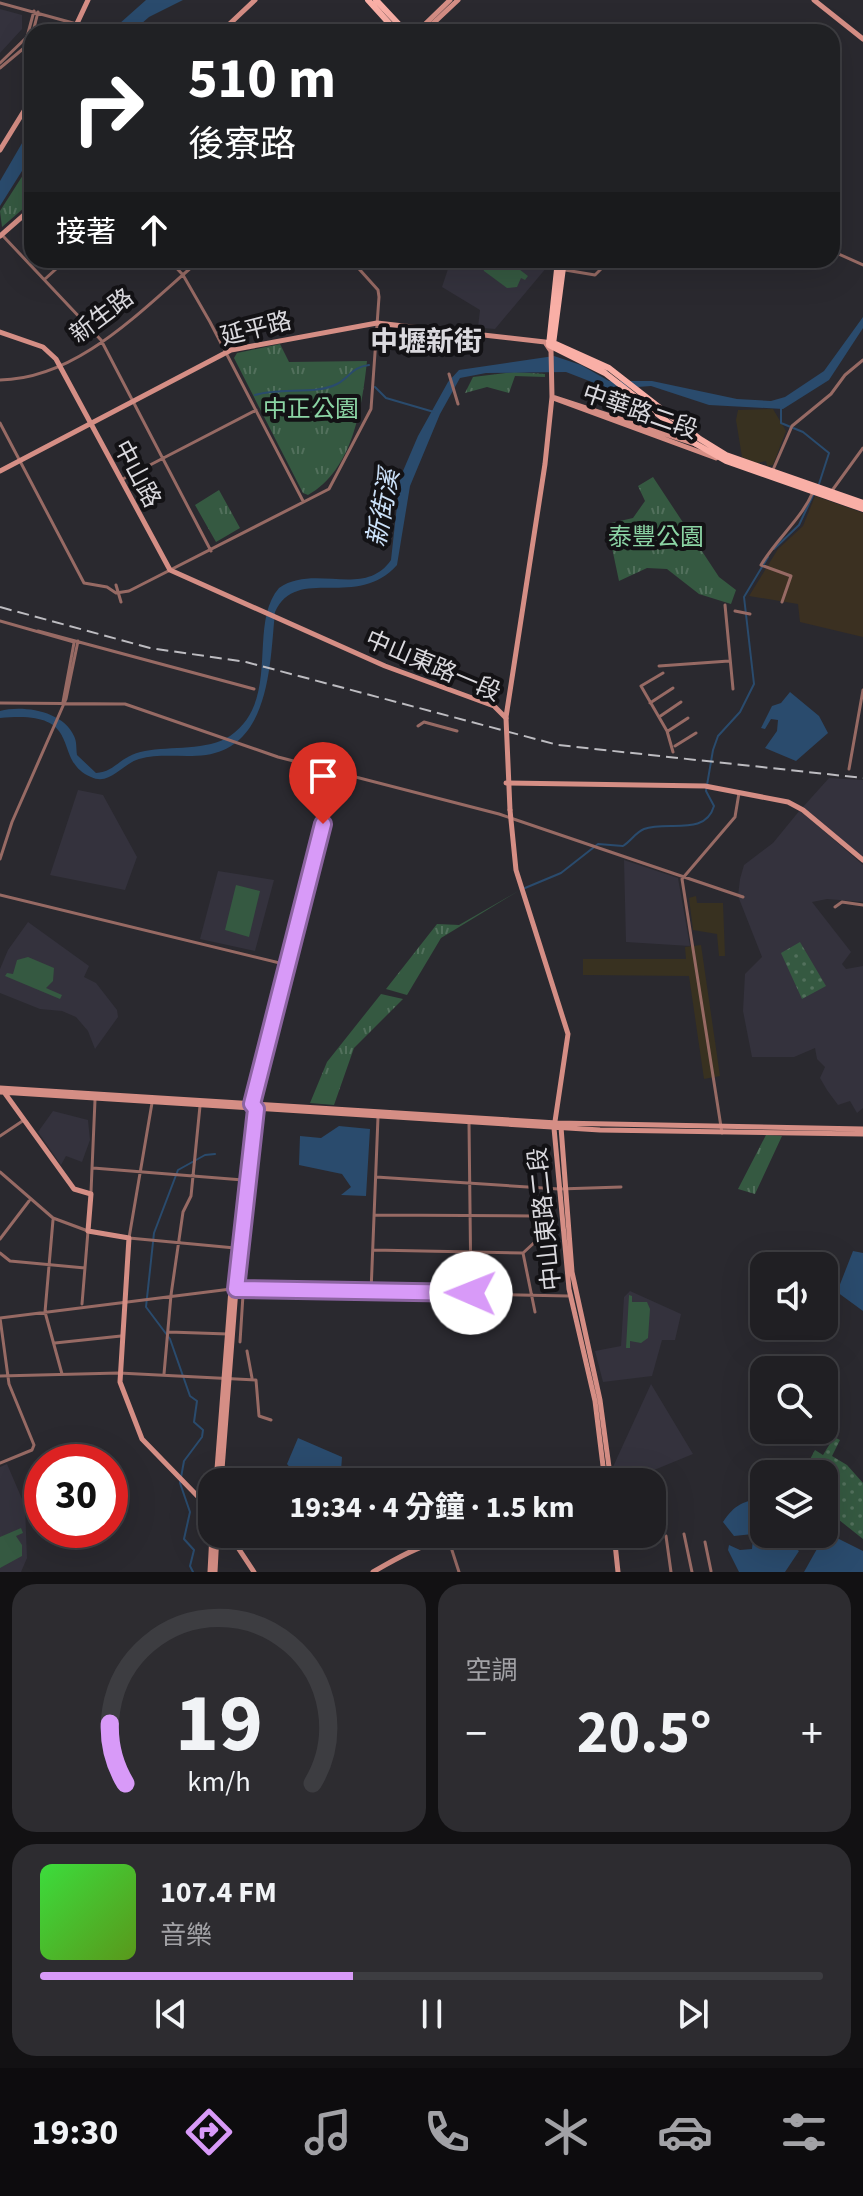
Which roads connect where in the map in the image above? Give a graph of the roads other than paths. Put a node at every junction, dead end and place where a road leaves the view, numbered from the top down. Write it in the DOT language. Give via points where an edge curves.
graph roads {
  1 [pos="88,0"];
  2 [pos="255,0"];
  3 [pos="368,0"];
  4 [pos="376,0"];
  5 [pos="450,0"];
  6 [pos="458,0"];
  7 [pos="814,0"];
  8 [pos="0,3"];
  9 [pos="36,11"];
  10 [pos="79,22"];
  11 [pos="32,24"];
  12 [pos="34,24"];
  13 [pos="84,24"];
  14 [pos="230,24"];
  15 [pos="390,24"];
  16 [pos="398,24"];
  17 [pos="425,24"];
  18 [pos="432,24"];
  19 [pos="863,39"];
  20 [pos="24,40"];
  21 [pos="24,48"];
  22 [pos="0,65"];
  23 [pos="24,111"];
  24 [pos="0,150"];
  25 [pos="24,215"];
  26 [pos="0,236"];
  27 [pos="840,255"];
  28 [pos="24,259"];
  29 [pos="863,265"];
  30 [pos="33,268"];
  31 [pos="58,268"];
  32 [pos="176,268"];
  33 [pos="191,268"];
  34 [pos="358,268"];
  35 [pos="560,268"];
  36 [pos="573,268"];
  37 [pos="602,268"];
  38 [pos="183,275"];
  39 [pos="45,280"];
  40 [pos="377,323"];
  41 [pos="0,332"];
  42 [pos="101,340"];
  43 [pos="550,347"];
  44 [pos="226,352"];
  45 [pos="863,360"];
  46 [pos="61,368"];
  47 [pos="449,376"];
  48 [pos="0,380"];
  49 [pos="552,397"];
  50 [pos="134,401"];
  51 [pos="458,404"];
  52 [pos="256,410"];
  53 [pos="0,423"];
  54 [pos="90,423"];
  55 [pos="698,442"];
  56 [pos="863,448"];
  57 [pos="163,458"];
  58 [pos="19,461"];
  59 [pos="726,461"];
  60 [pos="0,471"];
  61 [pos="770,475"];
  62 [pos="120,481"];
  63 [pos="816,490"];
  64 [pos="831,492"];
  65 [pos="303,502"];
  66 [pos="863,506"];
  67 [pos="211,551"];
  68 [pos="170,570"];
  69 [pos="116,585"];
  70 [pos="116,593"];
  71 [pos="121,602"];
  72 [pos="782,602"];
  73 [pos="725,605"];
  74 [pos="740,612"];
  75 [pos="750,614"];
  76 [pos="0,621"];
  77 [pos="75,641"];
  78 [pos="729,661"];
  79 [pos="659,666"];
  80 [pos="663,673"];
  81 [pos="673,688"];
  82 [pos="254,689"];
  83 [pos="733,689"];
  84 [pos="863,690"];
  85 [pos="63,702"];
  86 [pos="681,702"];
  87 [pos="0,703"];
  88 [pos="650,703"];
  89 [pos="659,717"];
  90 [pos="506,718"];
  91 [pos="688,718"];
  92 [pos="418,726"];
  93 [pos="457,731"];
  94 [pos="667,731"];
  95 [pos="696,733"];
  96 [pos="849,769"];
  97 [pos="335,772"];
  98 [pos="506,783"];
  99 [pos="739,793"];
  100 [pos="510,819"];
  101 [pos="0,859"];
  102 [pos="863,860"];
  103 [pos="686,878"];
  104 [pos="0,895"];
  105 [pos="743,897"];
  106 [pos="863,905"];
  107 [pos="835,907"];
  108 [pos="288,965"];
  109 [pos="2,1090"];
  110 [pos="92,1096"];
  111 [pos="152,1103"];
  112 [pos="200,1106"];
  113 [pos="253,1107"];
  114 [pos="378,1117"];
  115 [pos="24,1120"];
  116 [pos="469,1123"];
  117 [pos="558,1126"];
  118 [pos="722,1131"];
  119 [pos="863,1132"];
  120 [pos="0,1136"];
  121 [pos="93,1168"];
  122 [pos="0,1172"];
  123 [pos="140,1172"];
  124 [pos="191,1176"];
  125 [pos="376,1177"];
  126 [pos="243,1180"];
  127 [pos="470,1183"];
  128 [pos="533,1187"];
  129 [pos="621,1187"];
  130 [pos="563,1188"];
  131 [pos="91,1194"];
  132 [pos="29,1201"];
  133 [pos="471,1213"];
  134 [pos="374,1215"];
  135 [pos="534,1216"];
  136 [pos="53,1218"];
  137 [pos="88,1231"];
  138 [pos="129,1238"];
  139 [pos="0,1239"];
  140 [pos="178,1245"];
  141 [pos="235,1248"];
  142 [pos="373,1250"];
  143 [pos="471,1252"];
  144 [pos="0,1253"];
  145 [pos="523,1253"];
  146 [pos="49,1266"];
  147 [pos="85,1268"];
  148 [pos="233,1292"];
  149 [pos="371,1292"];
  150 [pos="471,1293"];
  151 [pos="171,1295"];
  152 [pos="531,1295"];
  153 [pos="573,1296"];
  154 [pos="123,1302"];
  155 [pos="82,1306"];
  156 [pos="45,1312"];
  157 [pos="535,1312"];
  158 [pos="0,1318"];
  159 [pos="169,1332"];
  160 [pos="228,1334"];
  161 [pos="121,1336"];
  162 [pos="240,1342"];
  163 [pos="55,1343"];
  164 [pos="1,1344"];
  165 [pos="247,1351"];
  166 [pos="119,1373"];
  167 [pos="62,1374"];
  168 [pos="7,1375"];
  169 [pos="164,1375"];
  170 [pos="0,1376"];
  171 [pos="226,1379"];
  172 [pos="254,1381"];
  173 [pos="271,1420"];
  174 [pos="0,1463"];
  175 [pos="219,1468"];
  176 [pos="603,1468"];
  177 [pos="609,1468"];
  178 [pos="198,1497"];
  179 [pos="684,1534"];
  180 [pos="666,1536"];
  181 [pos="705,1542"];
  182 [pos="214,1548"];
  183 [pos="238,1548"];
  184 [pos="413,1548"];
  185 [pos="451,1548"];
  186 [pos="615,1548"];
  187 [pos="711,1571"];
  188 [pos="212,1572"];
  189 [pos="254,1572"];
  190 [pos="373,1572"];
  191 [pos="459,1572"];
  192 [pos="618,1572"];
  193 [pos="671,1572"];
  194 [pos="692,1572"];
  1 -- 10 [label="street"];
  2 -- 14 [label="street"];
  3 -- 15 [label="main road"];
  4 -- 16 [label="main road"];
  5 -- 17 [label="street"];
  6 -- 18 [label="street"];
  7 -- 19 [label="street"];
  8 -- 9 [label="street"];
  9 -- 10 [label="street"];
  9 -- 11 [label="street"];
  9 -- 12 [label="street"];
  10 -- 13 [label="street"];
  20 -- 22 [label="street"];
  21 -- 22 [label="street"];
  23 -- 24 [label="street"];
  25 -- 26 [label="street"];
  26 -- 28 [label="street"];
  27 -- 29 [label="street"];
  30 -- 39 [label="street"];
  31 -- 39 [label="street"];
  32 -- 38 [label="street"];
  33 -- 38 [label="street, 新生路"];
  34 -- 40 [label="street" via="378,290"];
  35 -- 43 [label="main road"];
  36 -- 37 [label="street" via="595,275"];
  38 -- 42 [label="street, 新生路"];
  38 -- 44 [label="street"];
  39 -- 42 [label="street"];
  40 -- 43 [label="street, 延平路"];
  40 -- 44 [label="street, 延平路"];
  40 -- 65 [label="street" via="371,409 329,489"];
  41 -- 46 [label="street, 中山路" via="43,347"];
  42 -- 46 [label="street, 新生路"];
  42 -- 50 [label="street"];
  43 -- 49 [label="street"];
  43 -- 55 [label="main road, 延平路" via="607,370"];
  44 -- 50 [label="street, 延平路"];
  44 -- 52 [label="street"];
  45 -- 61 [label="street" via="792,426"];
  46 -- 48 [label="street, 新生路"];
  46 -- 54 [label="street, 中山路"];
  47 -- 51 [label="street"];
  49 -- 55 [label="street, 中華路二段"];
  49 -- 59 [label="street, 中華路二段"];
  49 -- 90 [label="street"];
  50 -- 54 [label="street, 延平路"];
  50 -- 57 [label="street"];
  52 -- 57 [label="street"];
  52 -- 65 [label="street"];
  53 -- 58 [label="street"];
  54 -- 58 [label="street, 延平路"];
  54 -- 62 [label="street, 中山路"];
  55 -- 59 [label="main road, 中華路二段"];
  55 -- 61 [label="main road, 中華路二段"];
  56 -- 64 [label="street"];
  57 -- 62 [label="street"];
  57 -- 67 [label="street"];
  58 -- 60 [label="street, 延平路"];
  58 -- 70 [label="street" via="84,583"];
  59 -- 61 [label="main road, 中華路二段"];
  61 -- 63 [label="main road, 中華路二段"];
  62 -- 68 [label="street, 中山路"];
  63 -- 64 [label="main road, 中華路二段"];
  63 -- 66 [label="main road, 中華路二段"];
  63 -- 72 [label="street" via="764,566 791,576"];
  64 -- 66 [label="main road, 中華路二段"];
  65 -- 67 [label="street"];
  67 -- 68 [label="street"];
  68 -- 70 [label="street"];
  68 -- 90 [label="street, 中山東路一段" via="262,614 494,706"];
  69 -- 70 [label="street"];
  70 -- 71 [label="street"];
  73 -- 78 [label="street"];
  74 -- 75 [label="street"];
  76 -- 77 [label="street"];
  77 -- 82 [label="street"];
  77 -- 85 [label="street"];
  78 -- 79 [label="street"];
  78 -- 83 [label="street"];
  80 -- 88 [label="street" via="641,686"];
  81 -- 88 [label="street"];
  84 -- 96 [label="street"];
  85 -- 87 [label="street"];
  85 -- 97 [label="street" via="125,704 233,744"];
  85 -- 101 [label="street"];
  86 -- 89 [label="street"];
  88 -- 89 [label="street"];
  89 -- 94 [label="street"];
  90 -- 100 [label="street, 中山東路一段, bridge"];
  91 -- 94 [label="street"];
  92 -- 93 [label="street" via="424,722"];
  94 -- 95 [label="street" via="673,749"];
  97 -- 100 [label="street"];
  97 -- 108 [label="street"];
  98 -- 99 [label="street" via="707,787"];
  99 -- 102 [label="street" via="795,805"];
  99 -- 103 [label="street" via="735,817"];
  100 -- 103 [label="street"];
  100 -- 117 [label="street, 中山東路一段" via="522,888 568,1034"];
  103 -- 105 [label="street"];
  103 -- 118 [label="street" via="682,884"];
  104 -- 108 [label="street"];
  106 -- 107 [label="street" via="842,902"];
  108 -- 113 [label="street"];
  109 -- 110 [label="street"];
  109 -- 115 [label="street"];
  110 -- 111 [label="street"];
  110 -- 113 [label="street"];
  110 -- 121 [label="street"];
  111 -- 112 [label="street"];
  111 -- 123 [label="street"];
  112 -- 113 [label="street"];
  112 -- 124 [label="street"];
  113 -- 114 [label="street"];
  113 -- 117 [label="street"];
  113 -- 126 [label="street"];
  113 -- 148 [label="street"];
  114 -- 116 [label="street"];
  114 -- 125 [label="street"];
  115 -- 120 [label="street"];
  115 -- 131 [label="street" via="74,1189"];
  116 -- 117 [label="street"];
  116 -- 127 [label="street"];
  117 -- 118 [label="street"];
  117 -- 130 [label="street, 中山東路二段"];
  118 -- 119 [label="street"];
  121 -- 123 [label="street"];
  121 -- 131 [label="street"];
  122 -- 132 [label="street"];
  123 -- 124 [label="street"];
  123 -- 138 [label="street"];
  124 -- 126 [label="street"];
  124 -- 140 [label="street"];
  125 -- 127 [label="street"];
  125 -- 134 [label="street"];
  126 -- 141 [label="street"];
  127 -- 128 [label="street"];
  127 -- 133 [label="street"];
  128 -- 130 [label="street"];
  128 -- 135 [label="street"];
  129 -- 130 [label="street"];
  130 -- 153 [label="street, 中山東路二段"];
  131 -- 137 [label="street"];
  132 -- 136 [label="street"];
  132 -- 139 [label="street"];
  133 -- 134 [label="street" via="431,1218"];
  133 -- 135 [label="street"];
  133 -- 143 [label="street"];
  134 -- 142 [label="street"];
  135 -- 145 [label="street" via="536,1241"];
  136 -- 137 [label="street"];
  136 -- 146 [label="street"];
  137 -- 138 [label="street"];
  137 -- 147 [label="street"];
  138 -- 140 [label="street"];
  138 -- 154 [label="street"];
  140 -- 141 [label="street"];
  140 -- 151 [label="street"];
  141 -- 148 [label="street"];
  142 -- 143 [label="street"];
  142 -- 149 [label="street"];
  143 -- 145 [label="street"];
  143 -- 150 [label="street"];
  144 -- 146 [label="street" via="10,1261"];
  145 -- 152 [label="street"];
  146 -- 147 [label="street"];
  146 -- 156 [label="street"];
  147 -- 155 [label="street"];
  148 -- 149 [label="street"];
  148 -- 151 [label="street"];
  148 -- 160 [label="street"];
  148 -- 162 [label="street" via="243,1295"];
  148 -- 171 [label="street"];
  149 -- 150 [label="street"];
  150 -- 152 [label="street"];
  151 -- 154 [label="street"];
  151 -- 159 [label="street"];
  152 -- 153 [label="street"];
  152 -- 157 [label="street"];
  153 -- 176 [label="street, 中山東路二段"];
  153 -- 177 [label="street, 中山東路二段" via="600,1400"];
  154 -- 155 [label="street"];
  154 -- 161 [label="street"];
  155 -- 156 [label="street"];
  156 -- 158 [label="street"];
  156 -- 163 [label="street"];
  158 -- 164 [label="street"];
  159 -- 160 [label="street"];
  159 -- 169 [label="street"];
  160 -- 171 [label="street"];
  161 -- 163 [label="street"];
  161 -- 166 [label="street"];
  163 -- 167 [label="street"];
  164 -- 168 [label="street"];
  165 -- 172 [label="street"];
  166 -- 167 [label="street"];
  166 -- 169 [label="street"];
  166 -- 178 [label="street" via="142,1439"];
  167 -- 168 [label="street"];
  168 -- 170 [label="street"];
  168 -- 174 [label="street" via="34,1445"];
  169 -- 171 [label="street"];
  171 -- 172 [label="street"];
  171 -- 175 [label="street"];
  172 -- 173 [label="street" via="259,1416"];
  179 -- 194 [label="street"];
  180 -- 193 [label="street"];
  181 -- 187 [label="street"];
  182 -- 188 [label="street"];
  183 -- 189 [label="street"];
  184 -- 190 [label="street"];
  185 -- 191 [label="street"];
  186 -- 192 [label="street"];
}
